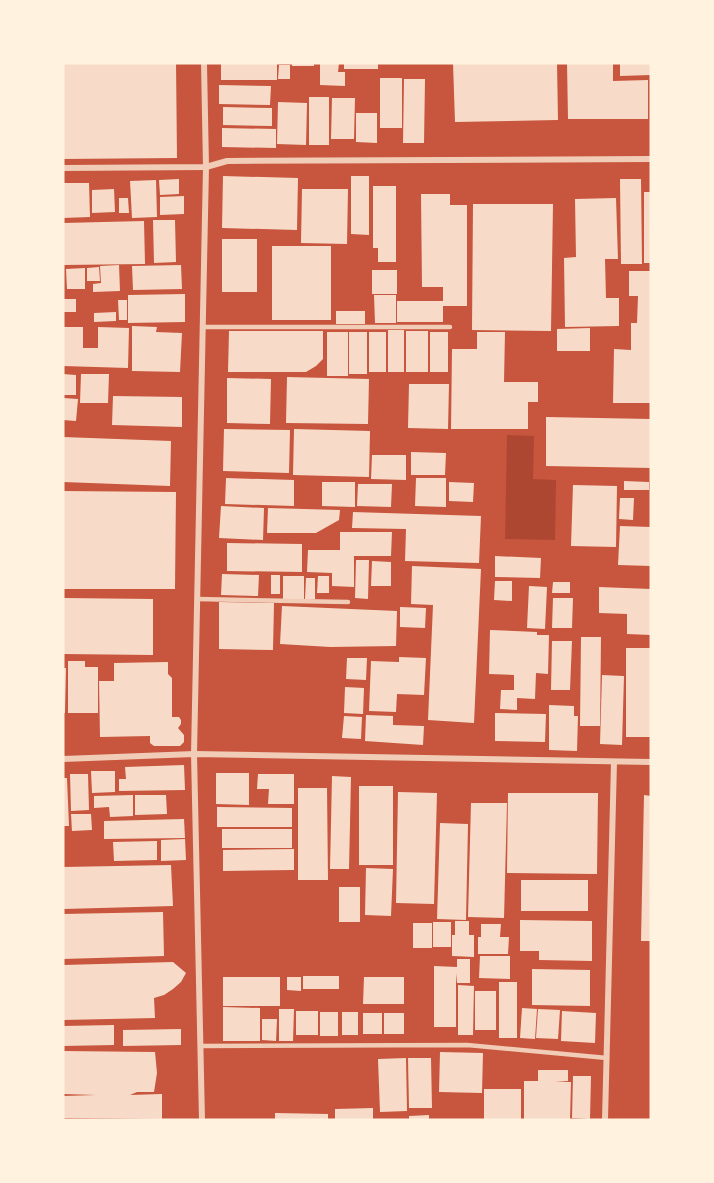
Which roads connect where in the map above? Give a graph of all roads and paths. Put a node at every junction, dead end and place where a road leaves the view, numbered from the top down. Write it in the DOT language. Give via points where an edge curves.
graph roads {
  1 [pos="204,63"];
  2 [pos="651,159"];
  3 [pos="206,167"];
  4 [pos="63,168"];
  5 [pos="202,327"];
  6 [pos="450,327"];
  7 [pos="197,599"];
  8 [pos="348,602"];
  9 [pos="194,754"];
  10 [pos="63,759"];
  11 [pos="614,762"];
  12 [pos="651,762"];
  13 [pos="201,1046"];
  14 [pos="607,1058"];
  15 [pos="202,1120"];
  16 [pos="605,1120"];
  1 -- 3 [label="street"];
  2 -- 3 [label="street" via="227,161"];
  3 -- 4 [label="street"];
  3 -- 5 [label="street"];
  5 -- 6 [label="lane"];
  5 -- 7 [label="street"];
  7 -- 8 [label="lane"];
  7 -- 9 [label="street"];
  9 -- 10 [label="street"];
  9 -- 11 [label="street"];
  9 -- 13 [label="street"];
  11 -- 12 [label="street"];
  11 -- 14 [label="street"];
  13 -- 14 [label="lane" via="466,1045"];
  13 -- 15 [label="street"];
  14 -- 16 [label="street"];
}
